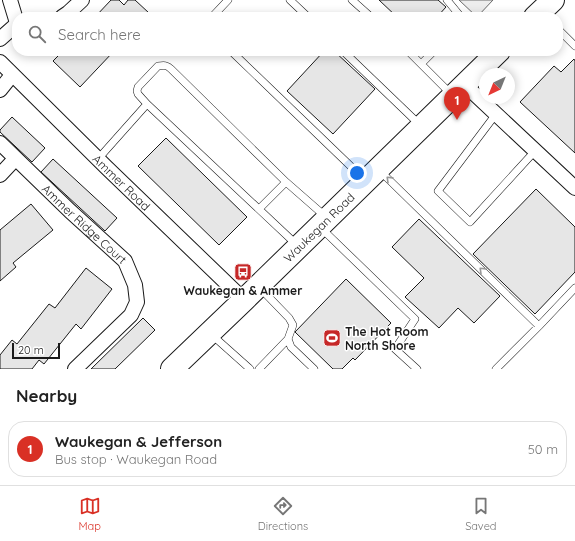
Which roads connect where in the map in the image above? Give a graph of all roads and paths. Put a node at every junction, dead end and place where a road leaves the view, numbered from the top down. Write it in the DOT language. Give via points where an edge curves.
graph roads {
  1 [pos="10,0"];
  2 [pos="82,0"];
  3 [pos="228,0"];
  4 [pos="290,0"];
  5 [pos="352,0"];
  6 [pos="447,0"];
  7 [pos="14,12"];
  8 [pos="69,12"];
  9 [pos="217,12"];
  10 [pos="303,12"];
  11 [pos="365,12"];
  12 [pos="457,12"];
  13 [pos="12,28"];
  14 [pos="563,34"];
  15 [pos="0,39"];
  16 [pos="575,46"];
  17 [pos="237,56"];
  18 [pos="348,56"];
  19 [pos="413,56"];
  20 [pos="429,56"];
  21 [pos="491,56"];
  22 [pos="0,62"];
  23 [pos="421,64"];
  24 [pos="12,75"];
  25 [pos="0,90"];
  26 [pos="458,90"];
  27 [pos="148,104"];
  28 [pos="496,114"];
  29 [pos="421,126"];
  30 [pos="0,143"];
  31 [pos="535,151"];
  32 [pos="15,159"];
  33 [pos="98,159"];
  34 [pos="0,175"];
  35 [pos="372,175"];
  36 [pos="286,182"];
  37 [pos="575,188"];
  38 [pos="259,209"];
  39 [pos="324,222"];
  40 [pos="299,247"];
  41 [pos="575,288"];
  42 [pos="251,293"];
  43 [pos="539,326"];
  44 [pos="210,333"];
  45 [pos="288,339"];
  46 [pos="75,369"];
  47 [pos="172,369"];
  48 [pos="250,369"];
  49 [pos="259,369"];
  50 [pos="314,369"];
  51 [pos="417,369"];
  52 [pos="496,369"];
  1 -- 7 [label="street"];
  2 -- 8 [label="street"];
  3 -- 9 [label="lane"];
  4 -- 10 [label="lane"];
  5 -- 11 [label="lane"];
  6 -- 12 [label="lane"];
  13 -- 15 [label="street"];
  14 -- 16 [label="lane"];
  17 -- 35 [label="lane"];
  18 -- 29 [label="lane"];
  19 -- 23 [label="lane"];
  20 -- 23 [label="lane"];
  21 -- 26 [label="main road, Waukegan Road"];
  22 -- 24 [label="street, Ammer Road"];
  23 -- 26 [label="lane"];
  24 -- 25 [label="street"];
  24 -- 33 [label="street, Ammer Road"];
  26 -- 28 [label="street"];
  26 -- 29 [label="main road, Waukegan Road"];
  27 -- 33 [label="lane"];
  27 -- 36 [label="lane" via="138,94 138,87 158,66 167,66"];
  27 -- 38 [label="lane"];
  28 -- 31 [label="street"];
  28 -- 31 [label="lane" via="438,191 470,222"];
  29 -- 35 [label="main road, Waukegan Road"];
  30 -- 32 [label="street, Ammer Ridge Court"];
  31 -- 37 [label="street"];
  32 -- 34 [label="street"];
  32 -- 46 [label="street, Ammer Ridge Court" via="125,262 135,284 137,302 131,314"];
  33 -- 42 [label="street, Ammer Road"];
  35 -- 39 [label="main road, Waukegan Road"];
  43 -- 35 [label="lane, one-way"];
  36 -- 38 [label="lane"];
  36 -- 39 [label="lane"];
  38 -- 40 [label="lane"];
  39 -- 40 [label="main road, Waukegan Road"];
  39 -- 51 [label="lane" via="415,319 395,349"];
  40 -- 42 [label="main road, Waukegan Road"];
  41 -- 43 [label="lane"];
  42 -- 44 [label="main road, Waukegan Road"];
  42 -- 45 [label="lane" via="289,318 293,325"];
  43 -- 52 [label="lane"];
  44 -- 47 [label="main road, Waukegan Road"];
  44 -- 48 [label="lane"];
  45 -- 49 [label="lane"];
  45 -- 50 [label="lane" via="291,346"];
}
